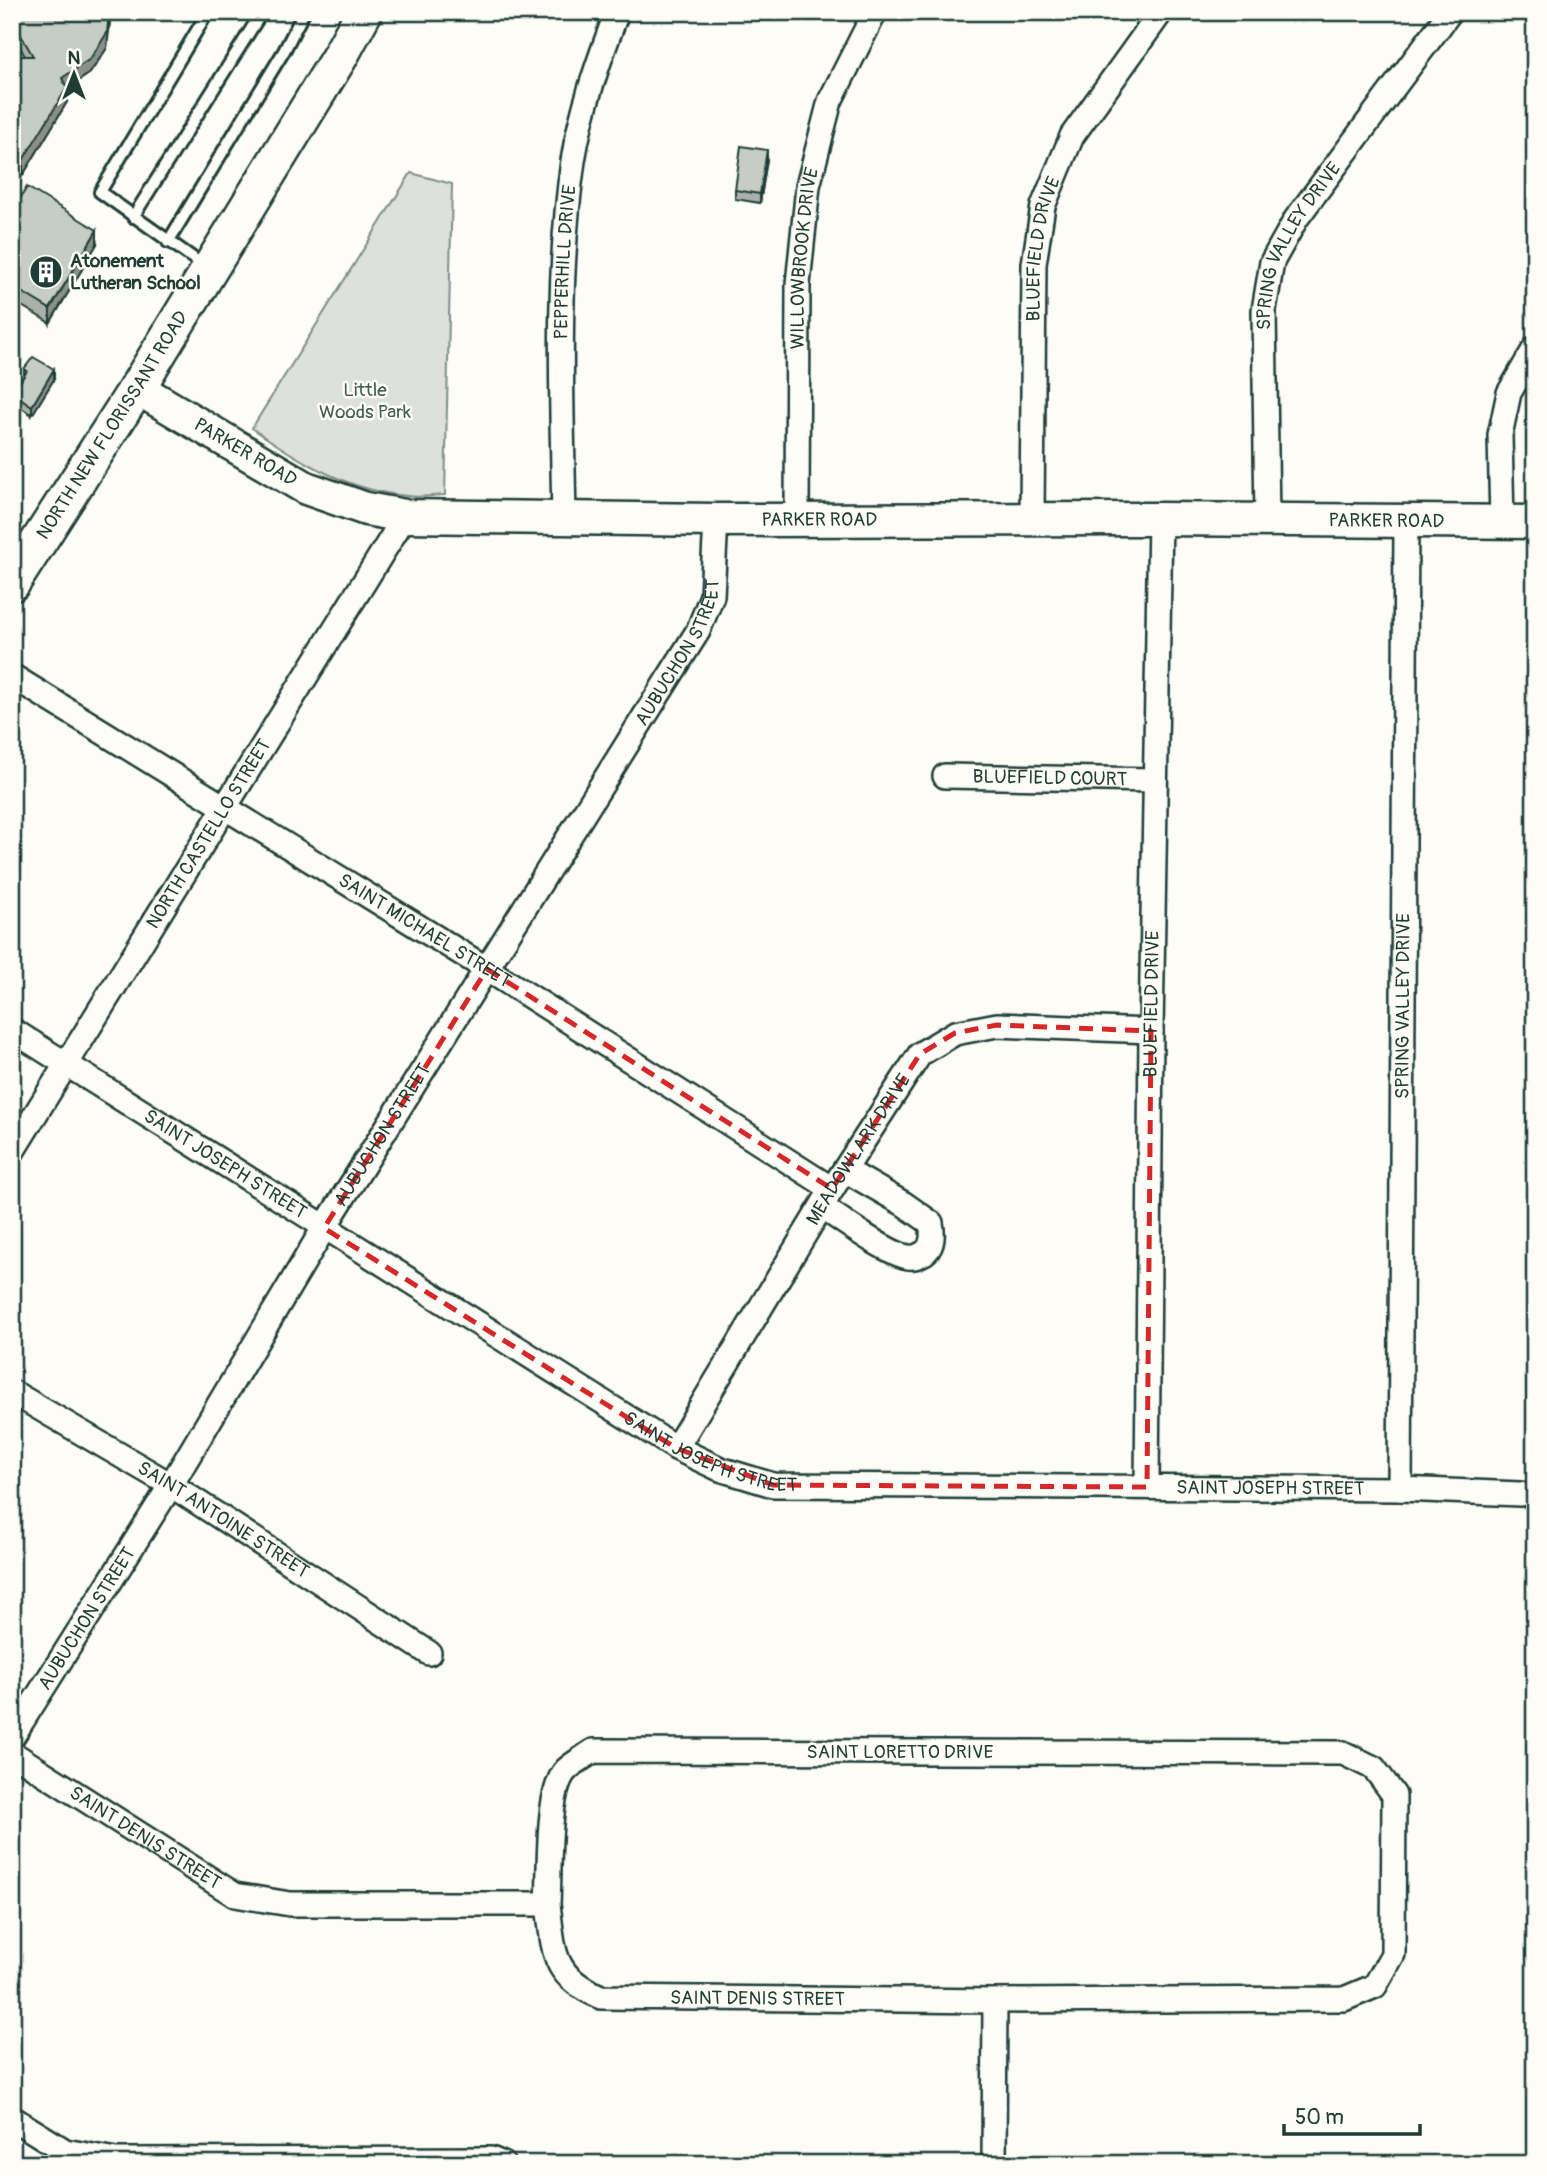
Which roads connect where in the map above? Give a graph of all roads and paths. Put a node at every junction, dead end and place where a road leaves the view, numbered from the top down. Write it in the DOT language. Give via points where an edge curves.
graph roads {
  1 [pos="208,12"];
  2 [pos="262,12"];
  3 [pos="304,12"];
  4 [pos="617,12"];
  5 [pos="874,12"];
  6 [pos="1161,12"];
  7 [pos="1450,12"];
  8 [pos="361,13"];
  9 [pos="133,217"];
  10 [pos="168,242"];
  11 [pos="209,269"];
  12 [pos="1535,348"];
  13 [pos="137,388"];
  14 [pos="405,516"];
  15 [pos="564,519"];
  16 [pos="797,519"];
  17 [pos="1032,519"];
  18 [pos="1160,519"];
  19 [pos="716,520"];
  20 [pos="1266,521"];
  21 [pos="1406,522"];
  22 [pos="1502,522"];
  23 [pos="1535,522"];
  24 [pos="12,583"];
  25 [pos="12,676"];
  26 [pos="945,776"];
  27 [pos="1154,780"];
  28 [pos="225,808"];
  29 [pos="487,969"];
  30 [pos="12,1030"];
  31 [pos="1151,1031"];
  32 [pos="67,1065"];
  33 [pos="12,1152"];
  34 [pos="833,1188"];
  35 [pos="324,1228"];
  36 [pos="12,1392"];
  37 [pos="676,1448"];
  38 [pos="171,1485"];
  39 [pos="1147,1487"];
  40 [pos="1400,1489"];
  41 [pos="1521,1494"];
  42 [pos="429,1653"];
  43 [pos="12,1737"];
  44 [pos="12,1753"];
  45 [pos="1374,1768"];
  46 [pos="548,1904"];
  47 [pos="995,2001"];
  48 [pos="12,2118"];
  49 [pos="503,2164"];
  50 [pos="994,2164"];
  1 -- 9 [label="lane" via="100,192"];
  2 -- 9 [label="lane"];
  3 -- 10 [label="lane"];
  4 -- 15 [label="street, PEPPERHILL DRIVE" via="593,78 573,160 564,263"];
  5 -- 16 [label="street, WILLOWBROOK DRIVE" via="830,101 808,186 798,284"];
  6 -- 17 [label="street, BLUEFIELD DRIVE" via="1072,136 1043,205 1034,264"];
  7 -- 20 [label="street, SPRING VALLEY DRIVE" via="1296,219 1272,262 1264,310"];
  8 -- 11 [label="main road, NORTH NEW FLORISSANT ROAD" via="340,56"];
  9 -- 10 [label="lane"];
  10 -- 11 [label="lane"];
  11 -- 13 [label="main road, NORTH NEW FLORISSANT ROAD"];
  12 -- 22 [label="street" via="1509,393 1500,435"];
  13 -- 14 [label="main road, PARKER ROAD" via="306,488 366,509"];
  13 -- 24 [label="main road, NORTH NEW FLORISSANT ROAD"];
  14 -- 15 [label="main road, PARKER ROAD"];
  14 -- 28 [label="street, NORTH CASTELLO STREET"];
  15 -- 19 [label="main road, PARKER ROAD"];
  16 -- 17 [label="main road, PARKER ROAD"];
  16 -- 19 [label="main road, PARKER ROAD"];
  17 -- 18 [label="main road, PARKER ROAD"];
  18 -- 20 [label="main road, PARKER ROAD"];
  18 -- 27 [label="street, BLUEFIELD DRIVE"];
  19 -- 29 [label="street, AUBUCHON STREET" via="712,596 698,631"];
  20 -- 21 [label="main road, PARKER ROAD"];
  21 -- 22 [label="main road, PARKER ROAD"];
  21 -- 40 [label="street, SPRING VALLEY DRIVE"];
  22 -- 23 [label="main road, PARKER ROAD"];
  25 -- 28 [label="street, SAINT MICHAEL STREET"];
  26 -- 27 [label="street, BLUEFIELD COURT"];
  27 -- 31 [label="street, BLUEFIELD DRIVE"];
  28 -- 29 [label="street, SAINT MICHAEL STREET"];
  28 -- 32 [label="street, NORTH CASTELLO STREET"];
  29 -- 34 [label="street, SAINT MICHAEL STREET"];
  29 -- 35 [label="street, AUBUCHON STREET"];
  30 -- 32 [label="street, SAINT JOSEPH STREET"];
  31 -- 34 [label="street, MEADOWLARK DRIVE" via="997,1025 955,1033 920,1054"];
  31 -- 39 [label="street, BLUEFIELD DRIVE"];
  32 -- 33 [label="street, NORTH CASTELLO STREET"];
  32 -- 35 [label="street, SAINT JOSEPH STREET"];
  34 -- 37 [label="street, MEADOWLARK DRIVE"];
  35 -- 37 [label="street, SAINT JOSEPH STREET"];
  35 -- 38 [label="street, AUBUCHON STREET"];
  36 -- 38 [label="street, SAINT ANTOINE STREET"];
  37 -- 39 [label="street, SAINT JOSEPH STREET" via="720,1469 773,1485"];
  38 -- 42 [label="street, SAINT ANTOINE STREET"];
  38 -- 43 [label="street, AUBUCHON STREET"];
  39 -- 40 [label="street, SAINT JOSEPH STREET"];
  40 -- 41 [label="street, SAINT JOSEPH STREET"];
  44 -- 46 [label="street, SAINT DENIS STREET" via="235,1895 290,1904"];
  45 -- 46 [label="street, SAINT LORETTO DRIVE" via="1342,1753 593,1751 567,1770 553,1801"];
  45 -- 47 [label="street, SAINT DENIS STREET" via="1394,1794 1393,1954 1375,1986 1344,1999"];
  46 -- 47 [label="street, SAINT DENIS STREET" via="554,1954 580,1988 601,1997"];
  47 -- 50 [label="street"];
  48 -- 49 [label="street" via="65,2151 116,2160 491,2159"];
}
